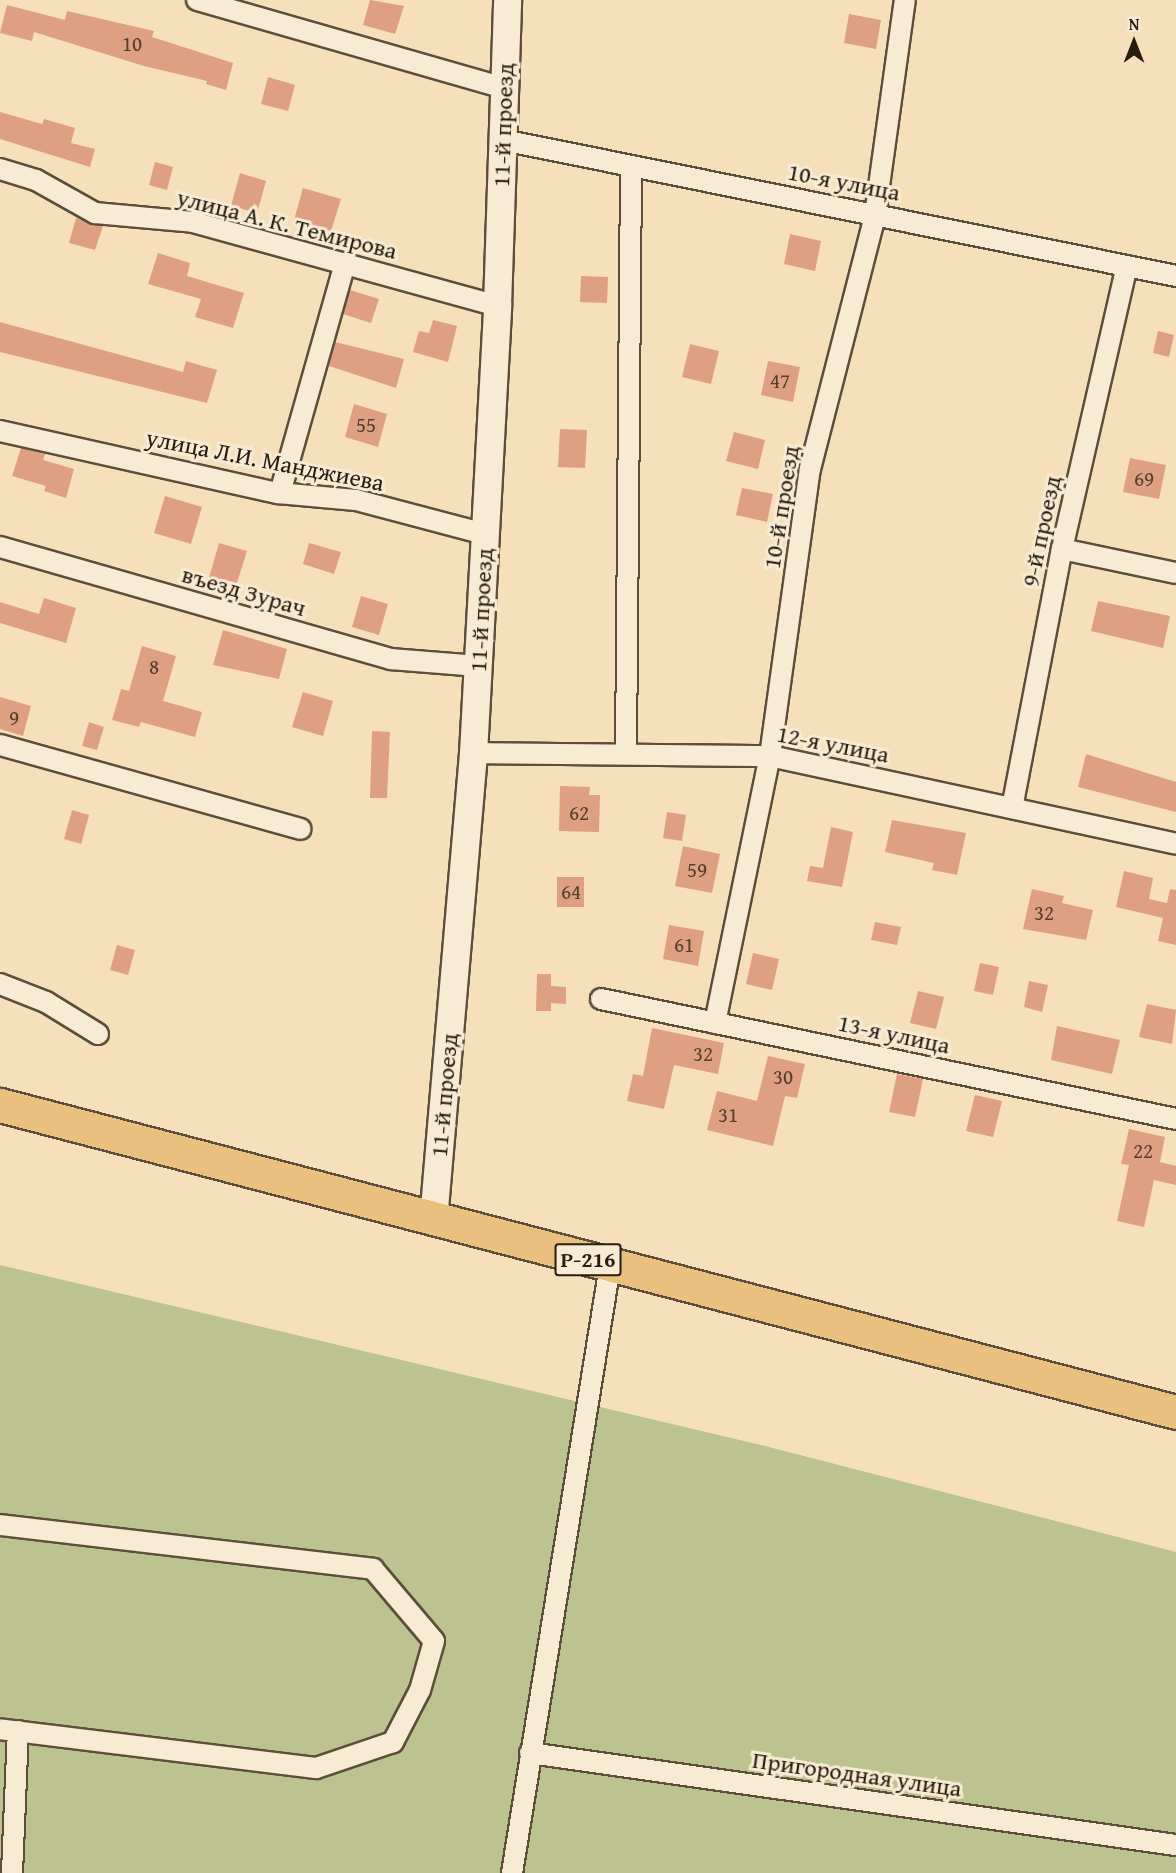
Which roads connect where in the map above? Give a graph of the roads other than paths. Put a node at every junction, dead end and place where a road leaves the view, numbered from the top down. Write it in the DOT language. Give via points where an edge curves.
graph roads {
  1 [pos="197,0"];
  2 [pos="507,0"];
  3 [pos="904,0"];
  4 [pos="504,88"];
  5 [pos="502,140"];
  6 [pos="631,166"];
  7 [pos="0,169"];
  8 [pos="875,214"];
  9 [pos="345,262"];
  10 [pos="1127,266"];
  11 [pos="1176,276"];
  12 [pos="497,306"];
  13 [pos="0,431"];
  14 [pos="280,493"];
  15 [pos="485,534"];
  16 [pos="0,547"];
  17 [pos="1062,549"];
  18 [pos="1176,573"];
  19 [pos="478,666"];
  20 [pos="0,745"];
  21 [pos="474,753"];
  22 [pos="626,754"];
  23 [pos="770,756"];
  24 [pos="1012,808"];
  25 [pos="300,829"];
  26 [pos="1176,844"];
  27 [pos="0,984"];
  28 [pos="601,999"];
  29 [pos="715,1023"];
  30 [pos="98,1034"];
  31 [pos="0,1106"];
  32 [pos="1176,1119"];
  33 [pos="433,1220"];
  34 [pos="610,1266"];
  35 [pos="1176,1412"];
  36 [pos="0,1525"];
  37 [pos="9,1730"];
  38 [pos="530,1753"];
  39 [pos="1176,1845"];
  40 [pos="12,1873"];
  41 [pos="512,1873"];
  1 -- 4 [label="street"];
  2 -- 4 [label="street, 11-й проезд"];
  3 -- 8 [label="street, 10-й проезд"];
  4 -- 5 [label="street, 11-й проезд"];
  5 -- 6 [label="street, 10-я улица"];
  5 -- 12 [label="street, 11-й проезд"];
  6 -- 8 [label="street, 10-я улица"];
  6 -- 22 [label="street"];
  7 -- 9 [label="street, улица А. К. Темирова" via="36,180 95,213 193,222"];
  8 -- 10 [label="street, 10-я улица"];
  8 -- 23 [label="street, 10-й проезд" via="810,469"];
  9 -- 12 [label="street, улица А. К. Темирова"];
  9 -- 14 [label="street"];
  10 -- 11 [label="street, 10-я улица"];
  10 -- 17 [label="street, 9-й проезд"];
  12 -- 15 [label="street, 11-й проезд"];
  13 -- 14 [label="street, улица Л.И. Манджиева"];
  14 -- 15 [label="street, улица Л.И. Манджиева" via="356,500"];
  15 -- 19 [label="street, 11-й проезд"];
  16 -- 19 [label="street, въезд Зурач" via="391,659"];
  17 -- 18 [label="street"];
  17 -- 24 [label="street, 9-й проезд"];
  19 -- 21 [label="street, 11-й проезд"];
  20 -- 25 [label="street"];
  21 -- 22 [label="street, 12-я улица"];
  21 -- 33 [label="street, 11-й проезд"];
  22 -- 23 [label="street, 12-я улица"];
  23 -- 24 [label="street, 12-я улица"];
  23 -- 29 [label="street, 10-й проезд"];
  24 -- 26 [label="street, 12-я улица"];
  27 -- 30 [label="street" via="45,1002"];
  28 -- 29 [label="street, 13-я улица"];
  29 -- 32 [label="street, 13-я улица"];
  31 -- 33 [label="highway, Р-216"];
  33 -- 34 [label="highway, Р-216"];
  34 -- 35 [label="highway, Р-216"];
  34 -- 38 [label="street"];
  36 -- 37 [label="street" via="373,1569 434,1641 420,1690 393,1742 316,1768"];
  37 -- 40 [label="street"];
  38 -- 39 [label="street, Пригородная улица"];
  38 -- 41 [label="street"];
}
